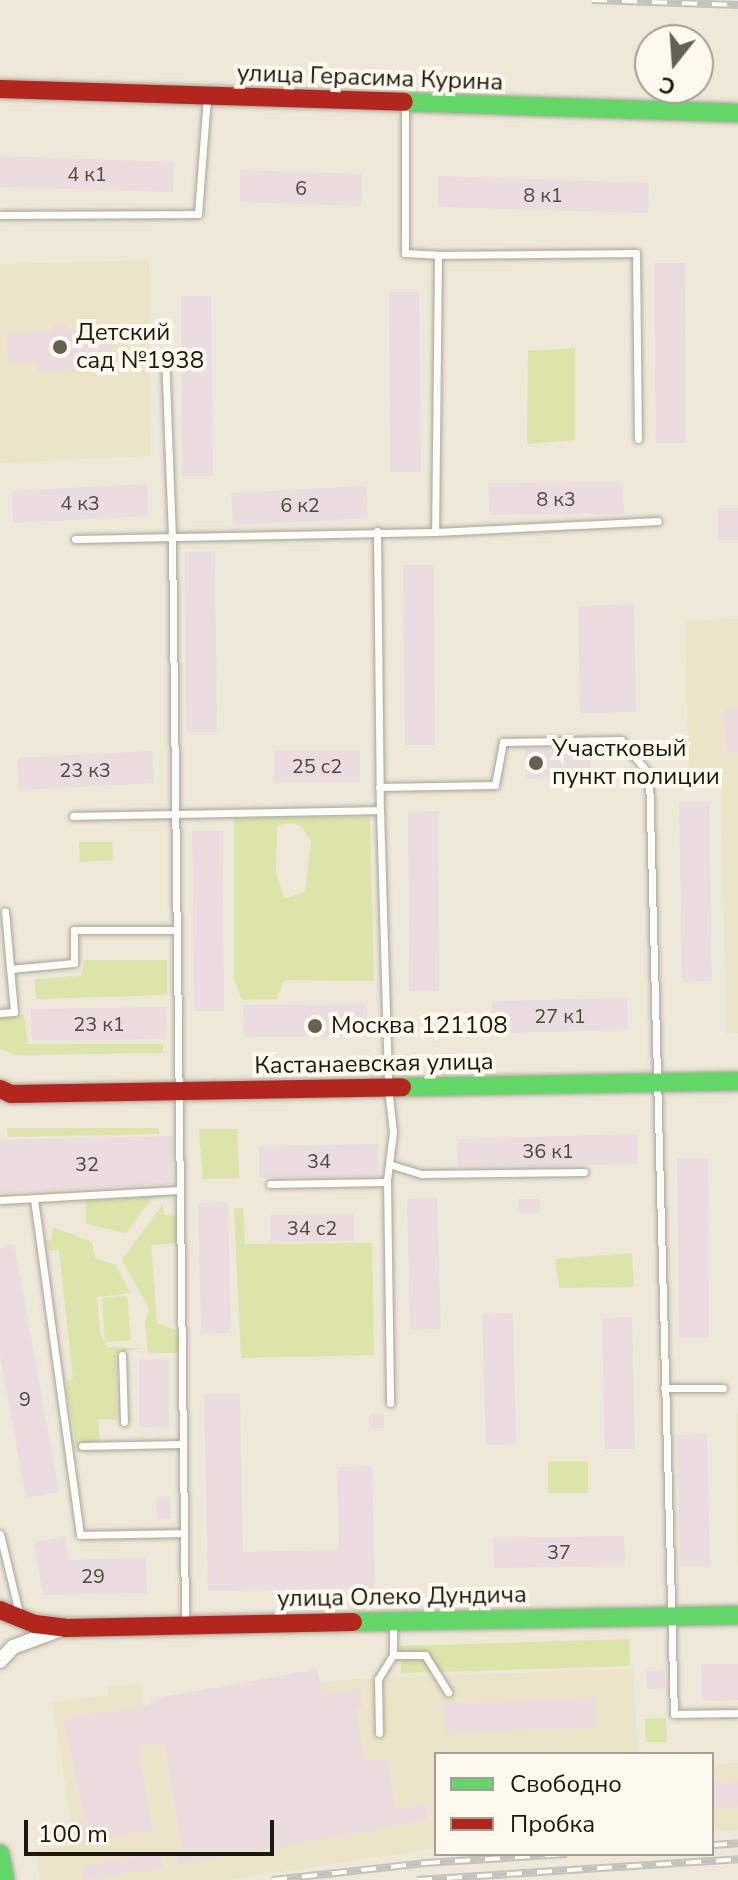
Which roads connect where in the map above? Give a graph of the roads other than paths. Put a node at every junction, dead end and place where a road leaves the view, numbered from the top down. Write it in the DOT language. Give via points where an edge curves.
graph roads {
  1 [pos="0,89"];
  2 [pos="207,96"];
  3 [pos="405,103"];
  4 [pos="738,113"];
  5 [pos="0,215"];
  6 [pos="438,255"];
  7 [pos="165,355"];
  8 [pos="638,439"];
  9 [pos="658,521"];
  10 [pos="377,531"];
  11 [pos="435,532"];
  12 [pos="172,537"];
  13 [pos="75,539"];
  14 [pos="379,787"];
  15 [pos="380,810"];
  16 [pos="173,811"];
  17 [pos="73,816"];
  18 [pos="5,911"];
  19 [pos="176,930"];
  20 [pos="10,969"];
  21 [pos="0,1013"];
  22 [pos="738,1081"];
  23 [pos="655,1082"];
  24 [pos="388,1087"];
  25 [pos="180,1091"];
  26 [pos="4,1094"];
  27 [pos="392,1165"];
  28 [pos="584,1172"];
  29 [pos="387,1182"];
  30 [pos="270,1184"];
  31 [pos="180,1190"];
  32 [pos="34,1199"];
  33 [pos="0,1200"];
  34 [pos="122,1355"];
  35 [pos="664,1388"];
  36 [pos="723,1388"];
  37 [pos="390,1403"];
  38 [pos="124,1422"];
  39 [pos="183,1444"];
  40 [pos="82,1446"];
  41 [pos="184,1533"];
  42 [pos="0,1534"];
  43 [pos="0,1610"];
  44 [pos="738,1615"];
  45 [pos="670,1617"];
  46 [pos="21,1619"];
  47 [pos="393,1621"];
  48 [pos="185,1624"];
  49 [pos="66,1628"];
  50 [pos="393,1655"];
  51 [pos="0,1661"];
  52 [pos="448,1692"];
  53 [pos="738,1713"];
  54 [pos="379,1733"];
  55 [pos="0,1854"];
  56 [pos="5,1880"];
  1 -- 2 [label="street, улица Герасима Курина"];
  2 -- 3 [label="street, улица Герасима Курина"];
  2 -- 5 [label="lane" via="198,214"];
  3 -- 4 [label="street, улица Герасима Курина"];
  3 -- 6 [label="lane" via="405,253"];
  6 -- 8 [label="lane" via="636,253"];
  6 -- 11 [label="lane"];
  7 -- 12 [label="lane"];
  9 -- 11 [label="lane"];
  10 -- 11 [label="lane"];
  10 -- 12 [label="lane"];
  10 -- 14 [label="lane"];
  12 -- 13 [label="lane"];
  12 -- 16 [label="lane"];
  14 -- 15 [label="lane"];
  14 -- 23 [label="lane" via="495,785 503,742 621,740 649,774"];
  15 -- 16 [label="lane"];
  15 -- 24 [label="lane"];
  16 -- 17 [label="lane"];
  16 -- 19 [label="lane"];
  18 -- 20 [label="lane"];
  19 -- 20 [label="lane" via="74,930 74,963"];
  19 -- 25 [label="lane"];
  20 -- 21 [label="lane" via="14,1012"];
  22 -- 23 [label="street, Кастанаевская улица"];
  23 -- 24 [label="street, Кастанаевская улица"];
  23 -- 35 [label="lane"];
  24 -- 25 [label="street, Кастанаевская улица"];
  24 -- 27 [label="lane"];
  25 -- 26 [label="street, Кастанаевская улица"];
  25 -- 31 [label="lane"];
  27 -- 28 [label="lane" via="422,1174"];
  27 -- 29 [label="lane"];
  29 -- 30 [label="lane"];
  29 -- 37 [label="lane"];
  31 -- 32 [label="lane"];
  31 -- 39 [label="lane"];
  32 -- 33 [label="lane"];
  32 -- 41 [label="lane" via="80,1535"];
  34 -- 38 [label="lane"];
  35 -- 36 [label="lane"];
  35 -- 45 [label="lane"];
  39 -- 40 [label="lane"];
  39 -- 41 [label="lane"];
  41 -- 48 [label="lane"];
  42 -- 46 [label="lane"];
  43 -- 46 [label="street, улица Олеко Дундича"];
  44 -- 45 [label="street, улица Олеко Дундича"];
  45 -- 47 [label="street, улица Олеко Дундича"];
  45 -- 53 [label="lane" via="674,1714"];
  46 -- 49 [label="street, улица Олеко Дундича"];
  47 -- 48 [label="street, улица Олеко Дундича"];
  47 -- 50 [label="lane"];
  48 -- 49 [label="street, улица Олеко Дундича"];
  49 -- 51 [label="street, улица Олеко Дундича" via="13,1647"];
  50 -- 52 [label="lane" via="425,1655"];
  50 -- 54 [label="lane" via="378,1679"];
  55 -- 56 [label="street"];
}
